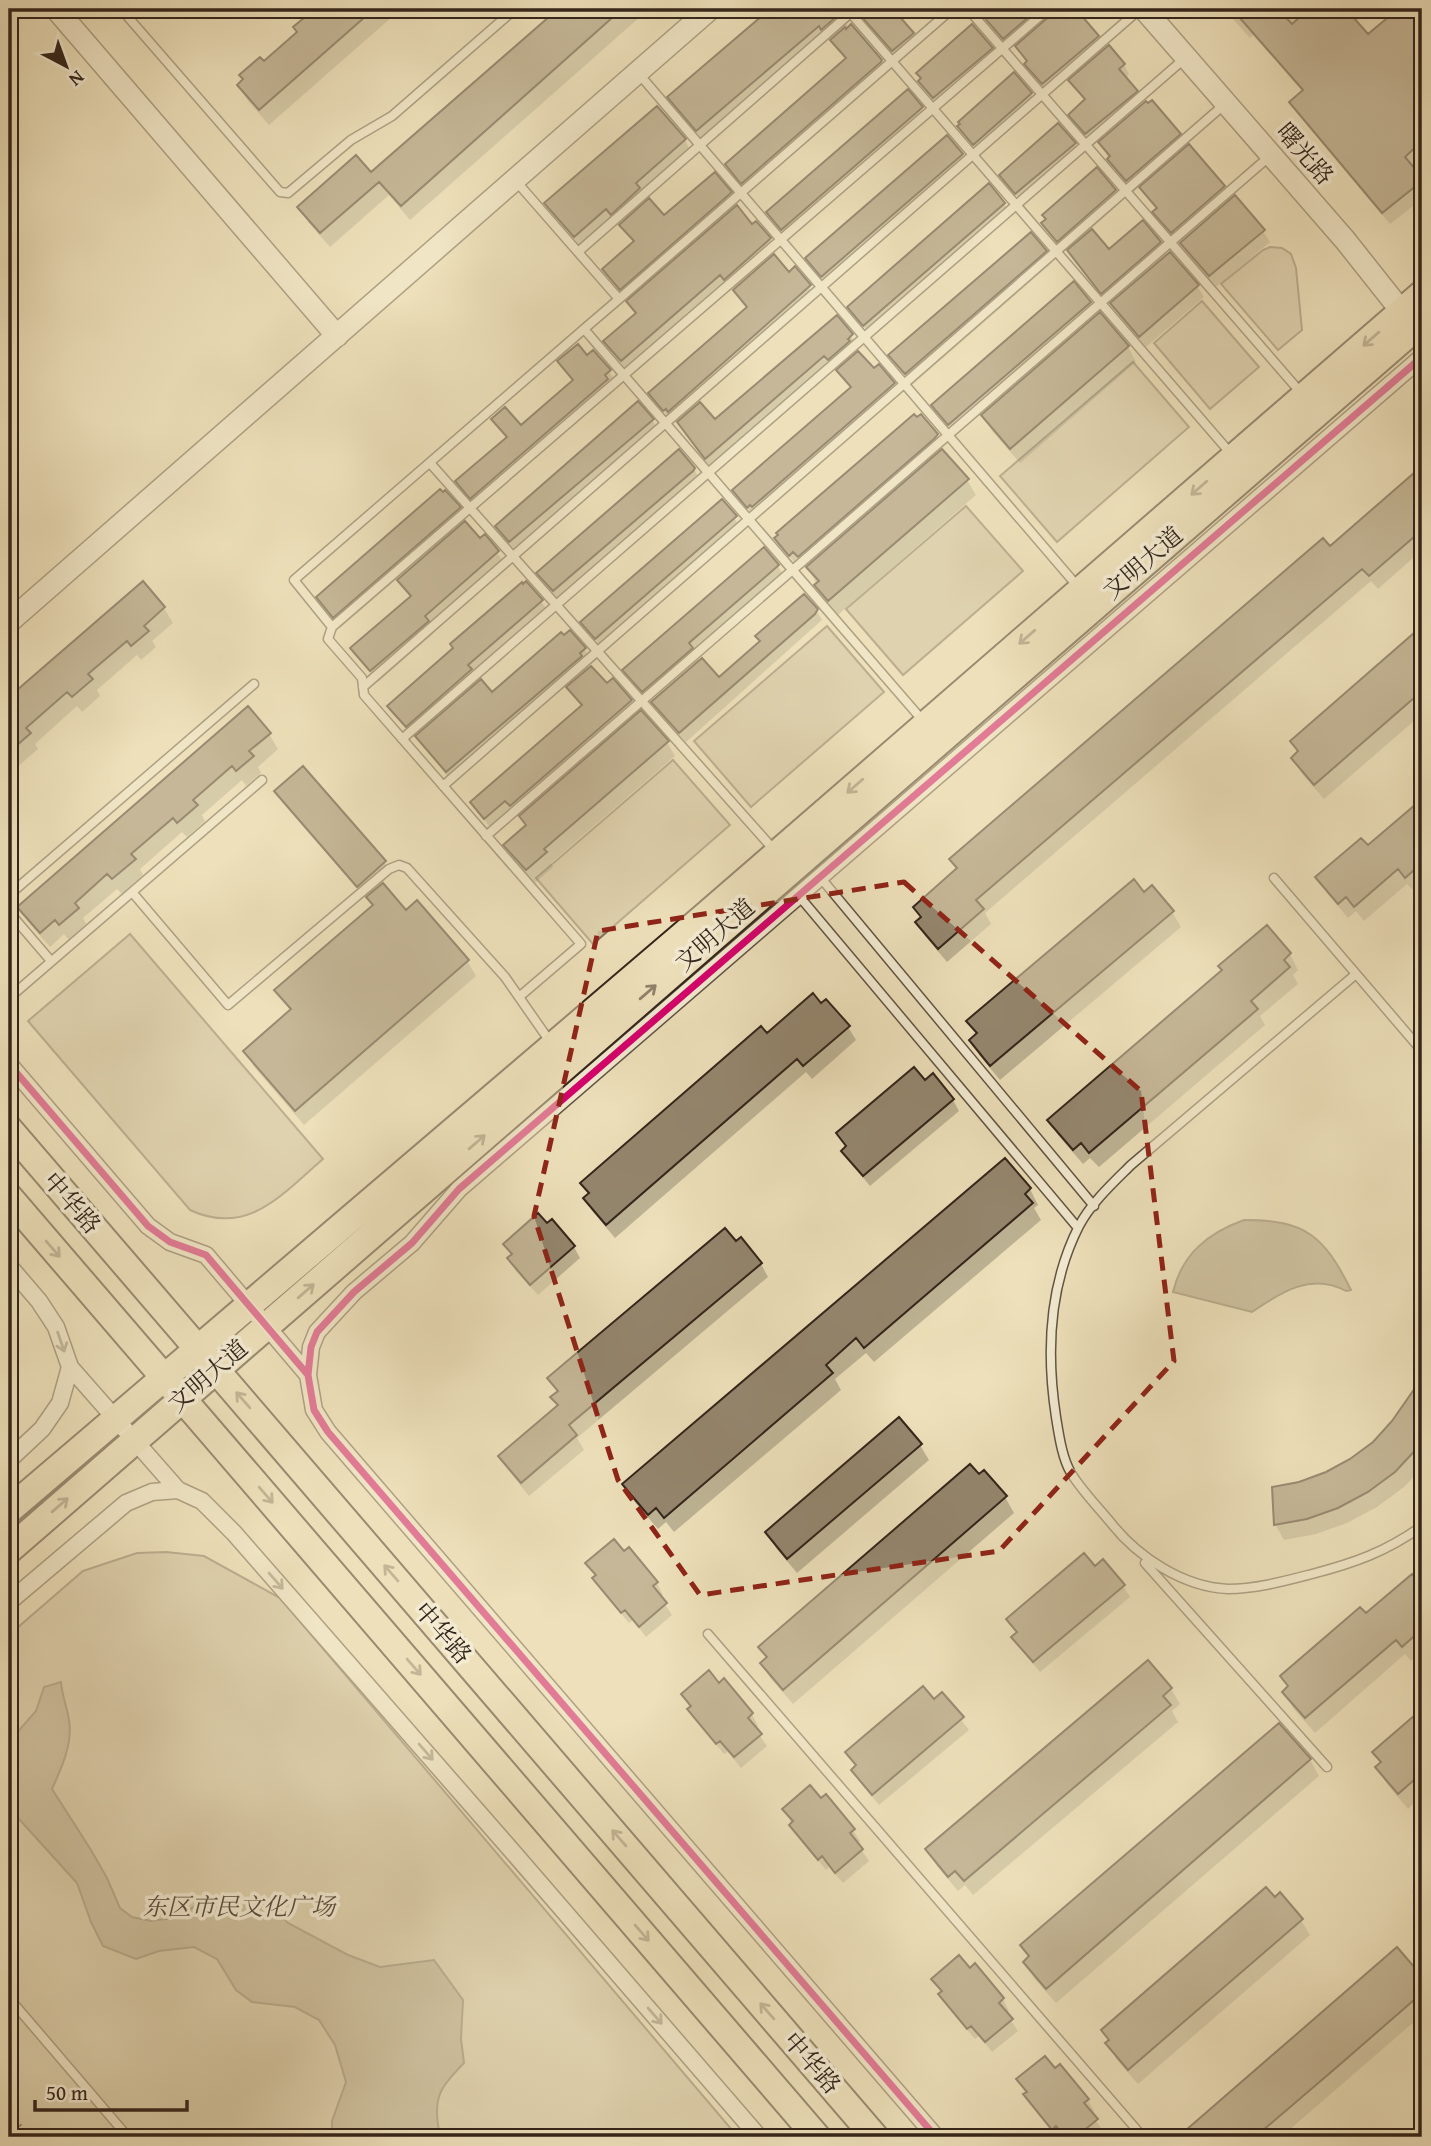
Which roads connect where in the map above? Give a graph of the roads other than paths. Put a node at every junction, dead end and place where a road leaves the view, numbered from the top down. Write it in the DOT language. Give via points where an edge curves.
graph roads {
  1 [pos="55,9"];
  2 [pos="121,9"];
  3 [pos="515,9"];
  4 [pos="710,9"];
  5 [pos="952,9"];
  6 [pos="968,9"];
  7 [pos="1048,9"];
  8 [pos="1142,9"];
  9 [pos="851,10"];
  10 [pos="1002,48"];
  11 [pos="1186,57"];
  12 [pos="892,61"];
  13 [pos="638,72"];
  14 [pos="1042,94"];
  15 [pos="1226,103"];
  16 [pos="932,108"];
  17 [pos="700,145"];
  18 [pos="1086,145"];
  19 [pos="973,155"];
  20 [pos="1271,155"];
  21 [pos="514,180"];
  22 [pos="1126,190"];
  23 [pos="741,192"];
  24 [pos="1017,205"];
  25 [pos="781,239"];
  26 [pos="1171,242"];
  27 [pos="1056,251"];
  28 [pos="578,252"];
  29 [pos="822,287"];
  30 [pos="1422,294"];
  31 [pos="619,299"];
  32 [pos="1100,303"];
  33 [pos="1415,325"];
  34 [pos="584,329"];
  35 [pos="337,335"];
  36 [pos="865,337"];
  37 [pos="1422,356"];
  38 [pos="624,375"];
  39 [pos="904,383"];
  40 [pos="1304,397"];
  41 [pos="666,423"];
  42 [pos="948,435"];
  43 [pos="1234,458"];
  44 [pos="430,463"];
  45 [pos="709,473"];
  46 [pos="470,508"];
  47 [pos="749,519"];
  48 [pos="513,556"];
  49 [pos="793,570"];
  50 [pos="1081,590"];
  51 [pos="557,605"];
  52 [pos="9,622"];
  53 [pos="332,627"];
  54 [pos="597,651"];
  55 [pos="254,684"];
  56 [pos="363,687"];
  57 [pos="642,701"];
  58 [pos="926,724"];
  59 [pos="402,739"];
  60 [pos="262,780"];
  61 [pos="443,786"];
  62 [pos="486,836"];
  63 [pos="777,853"];
  64 [pos="820,877"];
  65 [pos="1274,878"];
  66 [pos="132,892"];
  67 [pos="9,895"];
  68 [pos="799,895"];
  69 [pos="9,912"];
  70 [pos="51,961"];
  71 [pos="1356,974"];
  72 [pos="519,997"];
  73 [pos="9,998"];
  74 [pos="553,1046"];
  75 [pos="1422,1051"];
  76 [pos="9,1064"];
  77 [pos="9,1129"];
  78 [pos="9,1197"];
  79 [pos="1094,1206"];
  80 [pos="1078,1228"];
  81 [pos="9,1266"];
  82 [pos="249,1305"];
  83 [pos="267,1325"];
  84 [pos="198,1348"];
  85 [pos="70,1367"];
  86 [pos="216,1369"];
  87 [pos="309,1375"];
  88 [pos="164,1377"];
  89 [pos="183,1398"];
  90 [pos="116,1419"];
  91 [pos="135,1441"];
  92 [pos="9,1460"];
  93 [pos="178,1490"];
  94 [pos="9,1510"];
  95 [pos="1422,1526"];
  96 [pos="1124,1540"];
  97 [pos="9,1550"];
  98 [pos="9,1602"];
  99 [pos="708,1634"];
  100 [pos="1327,1767"];
  101 [pos="9,1998"];
  102 [pos="128,2137"];
  103 [pos="759,2137"];
  104 [pos="817,2137"];
  105 [pos="875,2137"];
  106 [pos="936,2137"];
  107 [pos="1143,2137"];
  1 -- 35 [label="street"];
  2 -- 3 [label="lane" via="280,192 288,192 351,140 392,116"];
  4 -- 13 [label="street"];
  5 -- 12 [label="lane"];
  6 -- 10 [label="lane"];
  7 -- 10 [label="lane"];
  8 -- 11 [label="street, 曙光路"];
  8 -- 14 [label="lane"];
  9 -- 12 [label="lane"];
  9 -- 17 [label="lane"];
  10 -- 14 [label="lane"];
  10 -- 16 [label="lane"];
  11 -- 15 [label="street, 曙光路"];
  11 -- 18 [label="lane"];
  12 -- 16 [label="lane"];
  12 -- 23 [label="lane"];
  13 -- 17 [label="lane"];
  13 -- 21 [label="street"];
  14 -- 18 [label="lane"];
  14 -- 19 [label="lane"];
  15 -- 20 [label="street, 曙光路"];
  15 -- 22 [label="lane"];
  16 -- 19 [label="lane"];
  16 -- 25 [label="lane"];
  17 -- 23 [label="lane"];
  17 -- 28 [label="lane"];
  18 -- 22 [label="lane"];
  18 -- 24 [label="lane"];
  19 -- 24 [label="lane"];
  19 -- 29 [label="lane"];
  20 -- 26 [label="lane"];
  20 -- 33 [label="street, 曙光路"];
  21 -- 28 [label="lane"];
  21 -- 35 [label="street"];
  22 -- 26 [label="lane"];
  22 -- 27 [label="lane"];
  23 -- 25 [label="lane"];
  23 -- 31 [label="lane"];
  24 -- 27 [label="lane"];
  24 -- 36 [label="lane"];
  25 -- 29 [label="lane"];
  25 -- 38 [label="lane"];
  26 -- 32 [label="lane"];
  26 -- 40 [label="lane"];
  27 -- 32 [label="lane"];
  27 -- 39 [label="lane"];
  28 -- 31 [label="lane"];
  29 -- 36 [label="lane"];
  29 -- 41 [label="lane"];
  30 -- 33 [label="main road, 文明大道"];
  31 -- 34 [label="lane"];
  32 -- 42 [label="lane"];
  32 -- 43 [label="lane"];
  33 -- 40 [label="main road, 文明大道, one-way"];
  83 -- 33 [label="main road, 文明大道, one-way"];
  34 -- 38 [label="lane"];
  34 -- 44 [label="lane"];
  35 -- 52 [label="street"];
  36 -- 39 [label="lane"];
  36 -- 45 [label="lane"];
  37 -- 64 [label="street"];
  38 -- 41 [label="lane"];
  38 -- 46 [label="lane"];
  39 -- 42 [label="lane"];
  39 -- 47 [label="lane"];
  40 -- 43 [label="main road, 文明大道"];
  41 -- 45 [label="lane"];
  41 -- 48 [label="lane"];
  42 -- 49 [label="lane"];
  42 -- 50 [label="lane"];
  43 -- 50 [label="main road, 文明大道, one-way"];
  44 -- 46 [label="lane"];
  44 -- 53 [label="lane" via="294,580"];
  45 -- 47 [label="lane"];
  45 -- 51 [label="lane"];
  46 -- 48 [label="lane"];
  46 -- 53 [label="lane"];
  47 -- 49 [label="lane"];
  47 -- 54 [label="lane"];
  48 -- 51 [label="lane"];
  48 -- 56 [label="lane"];
  49 -- 57 [label="lane"];
  49 -- 58 [label="lane"];
  50 -- 58 [label="main road, 文明大道, one-way"];
  51 -- 54 [label="lane"];
  51 -- 59 [label="lane"];
  53 -- 56 [label="lane" via="328,639 362,678"];
  54 -- 57 [label="lane"];
  54 -- 61 [label="lane"];
  55 -- 67 [label="lane"];
  56 -- 59 [label="lane" via="364,695"];
  57 -- 62 [label="lane"];
  57 -- 63 [label="lane"];
  58 -- 63 [label="main road, 文明大道, one-way"];
  59 -- 61 [label="lane"];
  60 -- 66 [label="lane"];
  61 -- 62 [label="lane"];
  62 -- 72 [label="lane" via="581,944"];
  63 -- 74 [label="main road, 文明大道"];
  64 -- 68 [label="street"];
  64 -- 79 [label="lane"];
  65 -- 71 [label="lane"];
  66 -- 70 [label="lane"];
  66 -- 72 [label="lane" via="228,1004 399,865 407,868"];
  68 -- 80 [label="lane"];
  68 -- 87 [label="street" via="459,1189 412,1243 354,1292 317,1332"];
  69 -- 70 [label="lane"];
  70 -- 73 [label="lane"];
  71 -- 75 [label="lane"];
  71 -- 79 [label="lane" via="1131,1166"];
  72 -- 74 [label="lane"];
  74 -- 82 [label="main road, 文明大道"];
  76 -- 82 [label="street" via="148,1226 170,1242 206,1255"];
  77 -- 84 [label="main road, 中华路"];
  78 -- 88 [label="main road, 中华路, one-way"];
  79 -- 80 [label="lane"];
  80 -- 96 [label="lane" via="1052,1313 1049,1357 1054,1403 1070,1471"];
  81 -- 85 [label="street, one-way" via="56,1327"];
  82 -- 83 [label="street"];
  82 -- 84 [label="main road, 文明大道"];
  83 -- 86 [label="main road, 文明大道"];
  83 -- 87 [label="street"];
  84 -- 86 [label="main road, 中华路"];
  84 -- 88 [label="main road, 文明大道"];
  85 -- 90 [label="street"];
  85 -- 92 [label="street" via="60,1403"];
  86 -- 89 [label="main road, 文明大道"];
  105 -- 86 [label="main road, 中华路, one-way"];
  87 -- 106 [label="street" via="314,1410 328,1433"];
  88 -- 89 [label="main road, 中华路"];
  88 -- 90 [label="main road, 文明大道"];
  89 -- 91 [label="main road, 文明大道"];
  89 -- 104 [label="main road, 中华路, one-way"];
  90 -- 91 [label="street"];
  90 -- 94 [label="main road, 文明大道"];
  91 -- 93 [label="street"];
  97 -- 91 [label="main road, 文明大道, one-way"];
  93 -- 98 [label="street" via="152,1492 125,1503"];
  93 -- 103 [label="street, one-way" via="202,1501 234,1533"];
  95 -- 96 [label="lane" via="1398,1544 1356,1563 1271,1585 1227,1589 1193,1581 1152,1563"];
  96 -- 100 [label="lane"];
  99 -- 107 [label="lane"];
  101 -- 102 [label="lane"];
}
